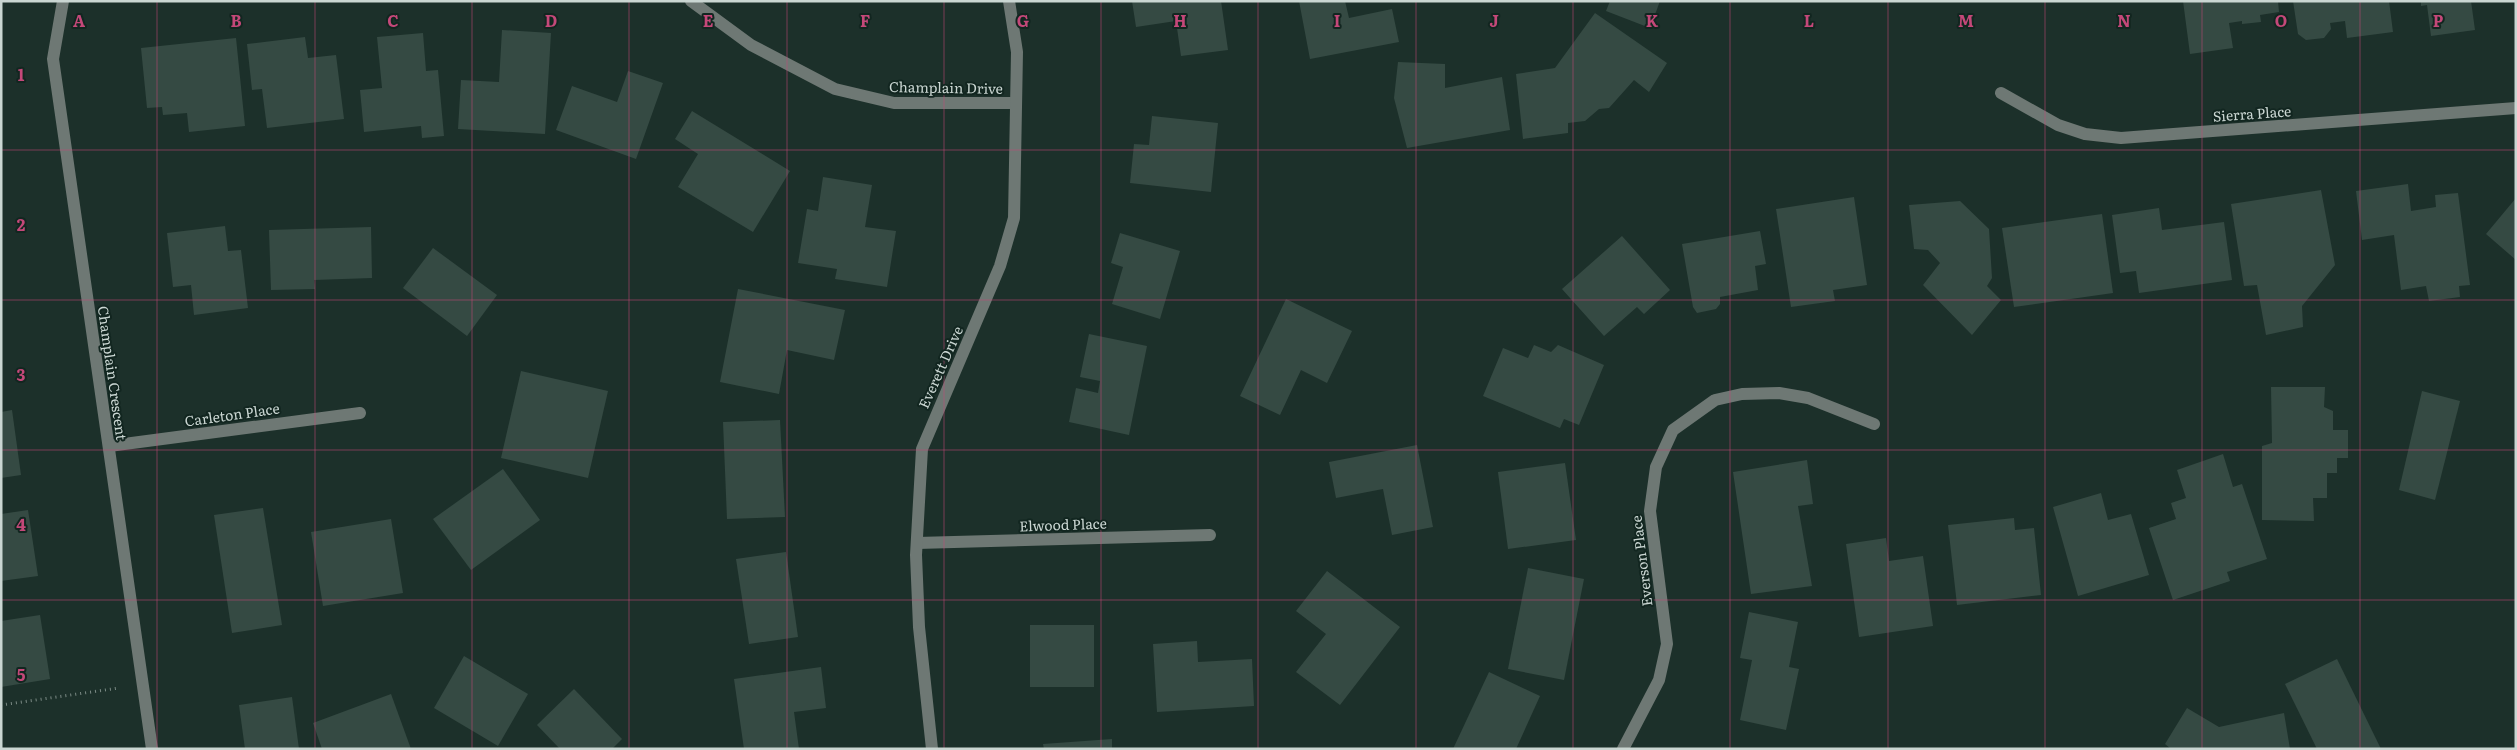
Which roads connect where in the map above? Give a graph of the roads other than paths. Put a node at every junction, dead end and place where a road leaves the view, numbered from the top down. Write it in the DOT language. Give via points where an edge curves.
graph roads {
  1 [pos="63,1"];
  2 [pos="691,1"];
  3 [pos="1009,1"];
  4 [pos="2001,93"];
  5 [pos="1016,104"];
  6 [pos="2516,108"];
  7 [pos="360,413"];
  8 [pos="1874,424"];
  9 [pos="109,446"];
  10 [pos="1210,535"];
  11 [pos="917,543"];
  12 [pos="152,749"];
  13 [pos="932,749"];
  14 [pos="1623,749"];
  1 -- 9 [label="street, Champlain Crescent" via="53,59"];
  2 -- 5 [label="street, Champlain Drive" via="751,45 835,89 894,103"];
  3 -- 5 [label="street, Everett Drive" via="1016,52"];
  4 -- 6 [label="street, Sierra Place" via="2058,124 2085,134 2121,138"];
  5 -- 11 [label="street, Everett Drive" via="1014,218 1000,266 922,449"];
  7 -- 9 [label="street, Carleton Place"];
  8 -- 14 [label="street, Everson Place" via="1808,398 1779,393 1742,394 1715,400 1673,430 1656,467 1650,511 1667,644 1659,680"];
  9 -- 12 [label="street, Champlain Crescent"];
  10 -- 11 [label="street, Elwood Place"];
  11 -- 13 [label="street, Everett Drive" via="919,627"];
}
